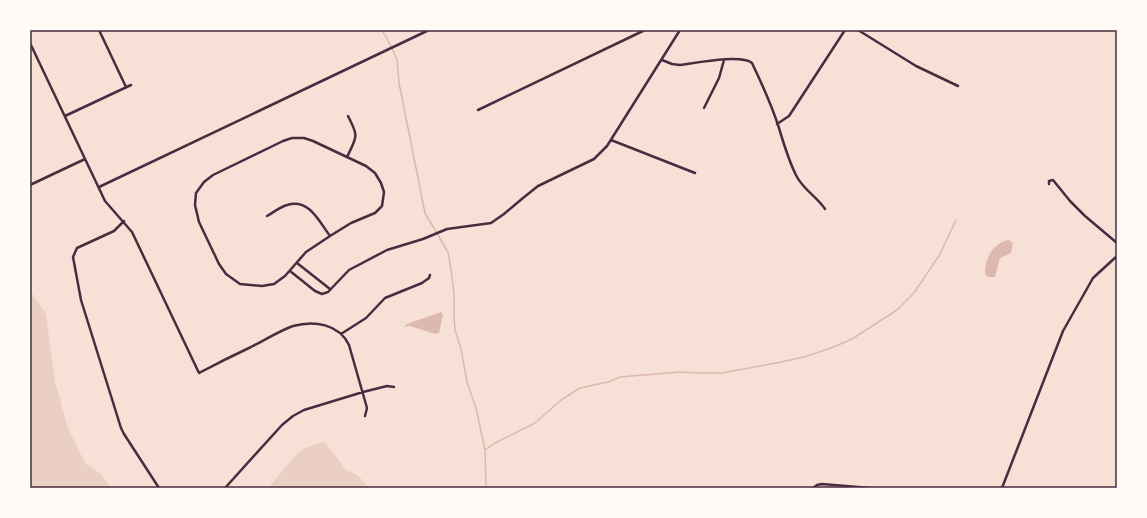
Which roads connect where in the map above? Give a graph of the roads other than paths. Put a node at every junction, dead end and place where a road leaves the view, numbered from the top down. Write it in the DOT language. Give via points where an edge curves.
graph roads {
  1 [pos="99,30"];
  2 [pos="429,30"];
  3 [pos="645,30"];
  4 [pos="680,30"];
  5 [pos="845,30"];
  6 [pos="858,30"];
  7 [pos="30,43"];
  8 [pos="662,60"];
  9 [pos="724,60"];
  10 [pos="131,85"];
  11 [pos="958,86"];
  12 [pos="126,87"];
  13 [pos="704,108"];
  14 [pos="478,110"];
  15 [pos="65,116"];
  16 [pos="348,116"];
  17 [pos="777,124"];
  18 [pos="611,140"];
  19 [pos="348,157"];
  20 [pos="85,159"];
  21 [pos="695,174"];
  22 [pos="1049,184"];
  23 [pos="30,185"];
  24 [pos="99,187"];
  25 [pos="825,209"];
  26 [pos="268,216"];
  27 [pos="124,222"];
  28 [pos="330,236"];
  29 [pos="1117,243"];
  30 [pos="1117,256"];
  31 [pos="298,263"];
  32 [pos="290,270"];
  33 [pos="430,275"];
  34 [pos="330,289"];
  35 [pos="342,334"];
  36 [pos="394,387"];
  37 [pos="363,392"];
  38 [pos="365,416"];
  39 [pos="159,488"];
  40 [pos="225,488"];
  41 [pos="813,488"];
  42 [pos="870,488"];
  43 [pos="1002,488"];
  1 -- 12 [label="street"];
  2 -- 24 [label="street"];
  3 -- 14 [label="street"];
  4 -- 8 [label="street"];
  5 -- 17 [label="street" via="789,116"];
  6 -- 11 [label="street" via="916,66"];
  7 -- 15 [label="street"];
  8 -- 9 [label="street" via="680,65"];
  8 -- 18 [label="street"];
  9 -- 13 [label="street" via="719,78"];
  9 -- 17 [label="street" via="742,59 752,63"];
  10 -- 12 [label="street"];
  12 -- 15 [label="street"];
  15 -- 20 [label="street"];
  16 -- 19 [label="street" via="356,138"];
  17 -- 25 [label="street" via="798,178"];
  18 -- 21 [label="street"];
  18 -- 34 [label="street" via="594,159 538,186 491,223 447,229 387,250 349,270"];
  19 -- 28 [label="street" via="366,166 381,183 384,192 382,206 375,213 351,223"];
  19 -- 32 [label="street" via="313,141 292,138 213,175 196,193 195,205 199,222 226,274 240,284 262,286 274,284"];
  20 -- 23 [label="street"];
  20 -- 24 [label="street"];
  22 -- 29 [label="street" via="1049,180 1053,180 1080,211"];
  24 -- 27 [label="street" via="108,205"];
  26 -- 28 [label="street" via="285,205 303,204 311,208"];
  27 -- 35 [label="street" via="132,232 199,373 293,326 324,324"];
  27 -- 39 [label="street" via="114,231 77,248 74,257 81,300 121,428"];
  28 -- 31 [label="street" via="306,252"];
  30 -- 43 [label="street" via="1093,278 1063,331"];
  31 -- 32 [label="street"];
  31 -- 34 [label="street"];
  32 -- 34 [label="street" via="319,294"];
  33 -- 35 [label="street" via="422,283 385,298 366,318"];
  35 -- 37 [label="street" via="349,345"];
  36 -- 37 [label="street" via="386,386"];
  37 -- 38 [label="street" via="367,408"];
  37 -- 40 [label="street" via="304,410 293,416 282,424"];
  41 -- 42 [label="street" via="828,484"];
}
